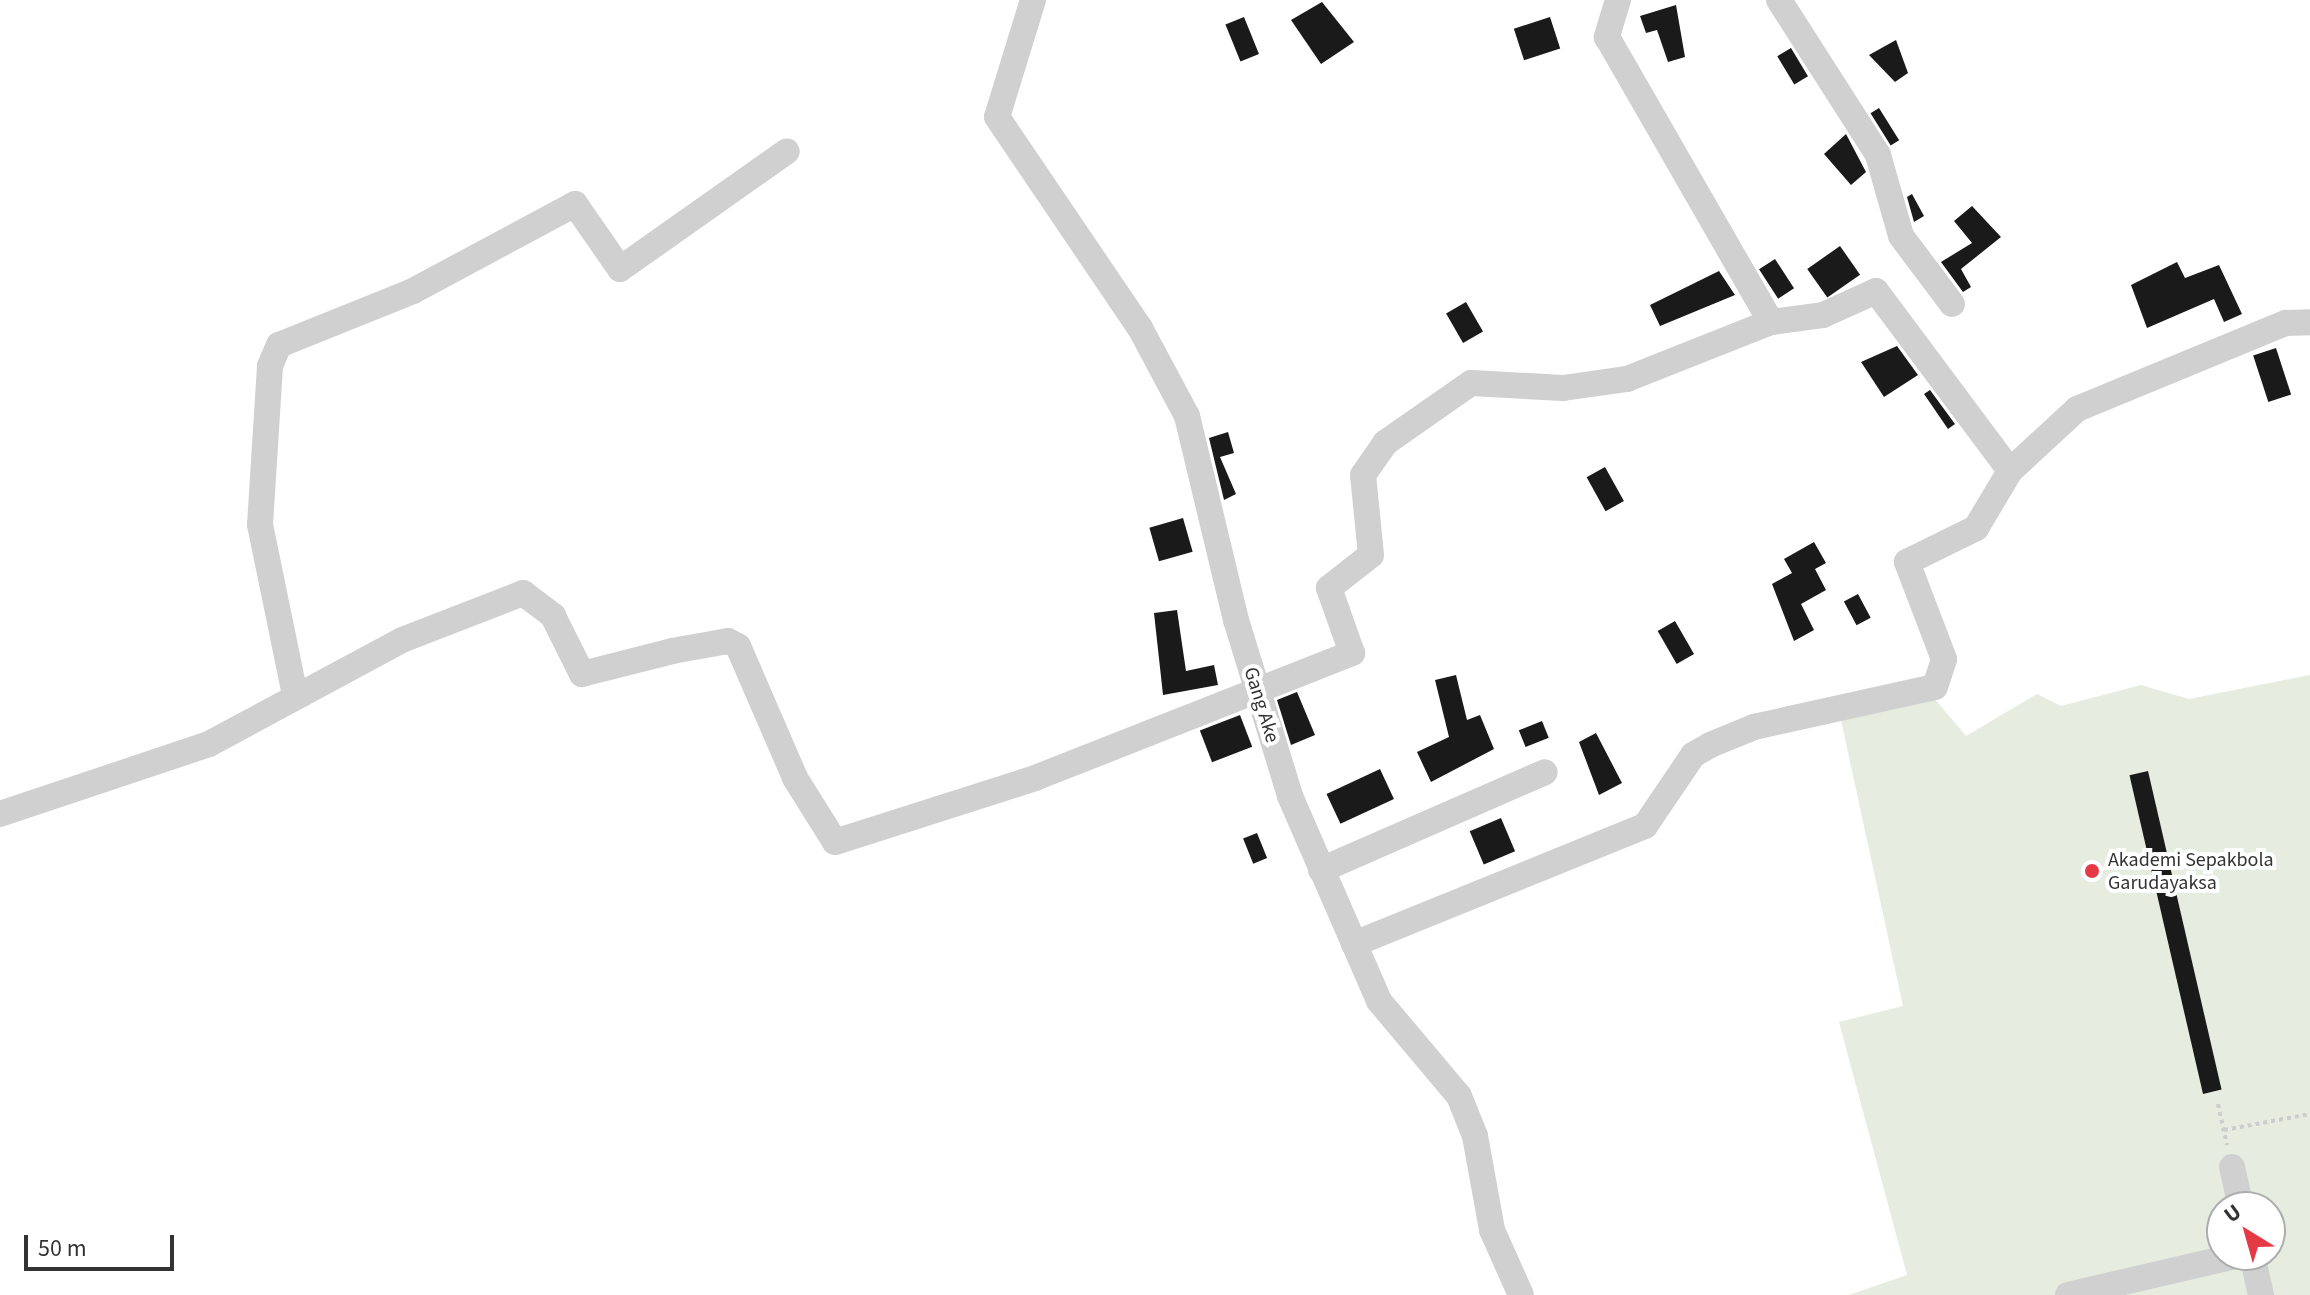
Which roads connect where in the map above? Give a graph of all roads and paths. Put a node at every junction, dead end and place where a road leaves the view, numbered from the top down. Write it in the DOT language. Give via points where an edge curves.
graph roads {
  1 [pos="1033,0"];
  2 [pos="1618,0"];
  3 [pos="1779,0"];
  4 [pos="787,151"];
  5 [pos="1952,304"];
  6 [pos="1771,322"];
  7 [pos="2310,322"];
  8 [pos="2010,471"];
  9 [pos="295,695"];
  10 [pos="1257,695"];
  11 [pos="1545,772"];
  12 [pos="0,814"];
  13 [pos="1321,870"];
  14 [pos="1354,944"];
  15 [pos="2218,1104"];
  16 [pos="2310,1114"];
  17 [pos="2224,1130"];
  18 [pos="2232,1167"];
  19 [pos="2237,1191"];
  20 [pos="2206,1263"];
  21 [pos="2256,1271"];
  22 [pos="1521,1295"];
  23 [pos="2068,1295"];
  24 [pos="2261,1295"];
  1 -- 10 [label="street, Gang Ake" via="997,117 1140,328 1187,416"];
  2 -- 6 [label="street" via="1607,37"];
  3 -- 5 [label="street" via="1878,155 1901,236"];
  4 -- 9 [label="street" via="620,269 575,204 413,291 279,345 270,366 260,525"];
  6 -- 8 [label="street" via="1823,315 1869,292 1881,293"];
  6 -- 10 [label="street" via="1627,379 1563,388 1471,383 1385,443 1363,475 1360,496 1371,555 1329,588 1352,653"];
  7 -- 8 [label="street" via="2286,323 2077,409"];
  8 -- 14 [label="street" via="1982,523 1907,562 1944,659 1935,687 1754,727 1710,745 1693,755 1645,826"];
  9 -- 10 [label="street" via="402,640 523,593 553,616 582,674 728,641 749,662 795,778 835,842"];
  9 -- 12 [label="street" via="186,753"];
  10 -- 13 [label="street, Gang Ake"];
  11 -- 13 [label="street"];
  13 -- 14 [label="street, Gang Ake"];
  14 -- 22 [label="street, Gang Ake" via="1379,1001 1459,1096 1475,1136 1492,1230"];
  15 -- 17 [label="path"];
  16 -- 17 [label="path"];
  17 -- 18 [label="path"];
  18 -- 19 [label="street"];
  20 -- 23 [label="street"];
  21 -- 24 [label="street"];
}
